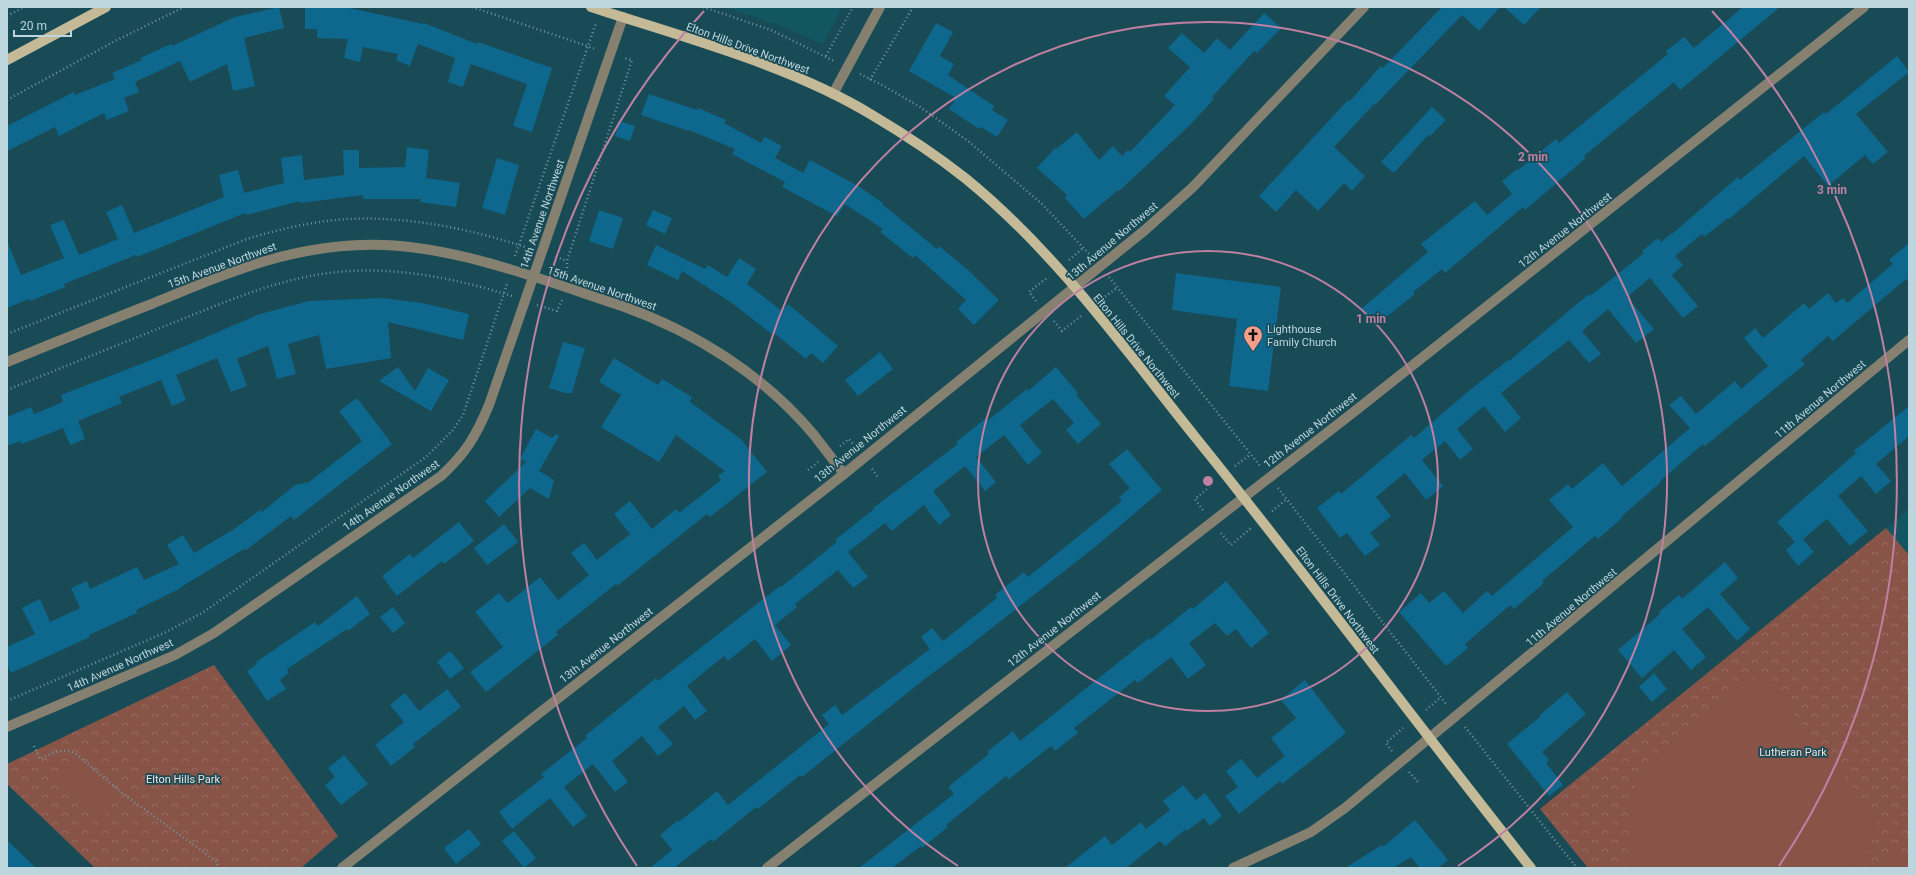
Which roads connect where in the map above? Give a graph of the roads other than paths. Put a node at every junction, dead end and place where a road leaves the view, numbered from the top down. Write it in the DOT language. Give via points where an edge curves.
graph roads {
  1 [pos="106,7"];
  2 [pos="880,7"];
  3 [pos="1364,7"];
  4 [pos="1864,7"];
  5 [pos="595,9"];
  6 [pos="623,18"];
  7 [pos="7,60"];
  8 [pos="833,94"];
  9 [pos="533,277"];
  10 [pos="1075,287"];
  11 [pos="1909,340"];
  12 [pos="7,362"];
  13 [pos="844,474"];
  14 [pos="1244,497"];
  15 [pos="7,727"];
  16 [pos="1430,740"];
  17 [pos="342,868"];
  18 [pos="767,868"];
  19 [pos="1233,868"];
  20 [pos="1531,868"];
  1 -- 7 [label="main road"];
  2 -- 8 [label="street"];
  3 -- 10 [label="street, 13th Avenue Northwest" via="1193,187"];
  4 -- 14 [label="street, 12th Avenue Northwest"];
  5 -- 6 [label="main road, Elton Hills Drive Northwest"];
  6 -- 8 [label="main road, Elton Hills Drive Northwest" via="757,62"];
  6 -- 9 [label="street, 14th Avenue Northwest"];
  8 -- 10 [label="main road, Elton Hills Drive Northwest" via="903,135 963,177 1014,222"];
  9 -- 12 [label="street, 15th Avenue Northwest" via="470,258 426,250 386,245 321,248 279,256 241,268"];
  9 -- 13 [label="street, 15th Avenue Northwest" via="646,314 719,353 792,411"];
  9 -- 15 [label="street, 14th Avenue Northwest" via="480,426 470,446 441,476 214,633 175,655"];
  10 -- 13 [label="street, 13th Avenue Northwest"];
  10 -- 14 [label="main road, Elton Hills Drive Northwest"];
  11 -- 16 [label="street, 11th Avenue Northwest"];
  13 -- 17 [label="street, 13th Avenue Northwest"];
  14 -- 16 [label="main road, Elton Hills Drive Northwest"];
  14 -- 18 [label="street, 12th Avenue Northwest"];
  16 -- 19 [label="street, 11th Avenue Northwest" via="1328,820 1295,840"];
  16 -- 20 [label="main road, Elton Hills Drive Northwest"];
}
